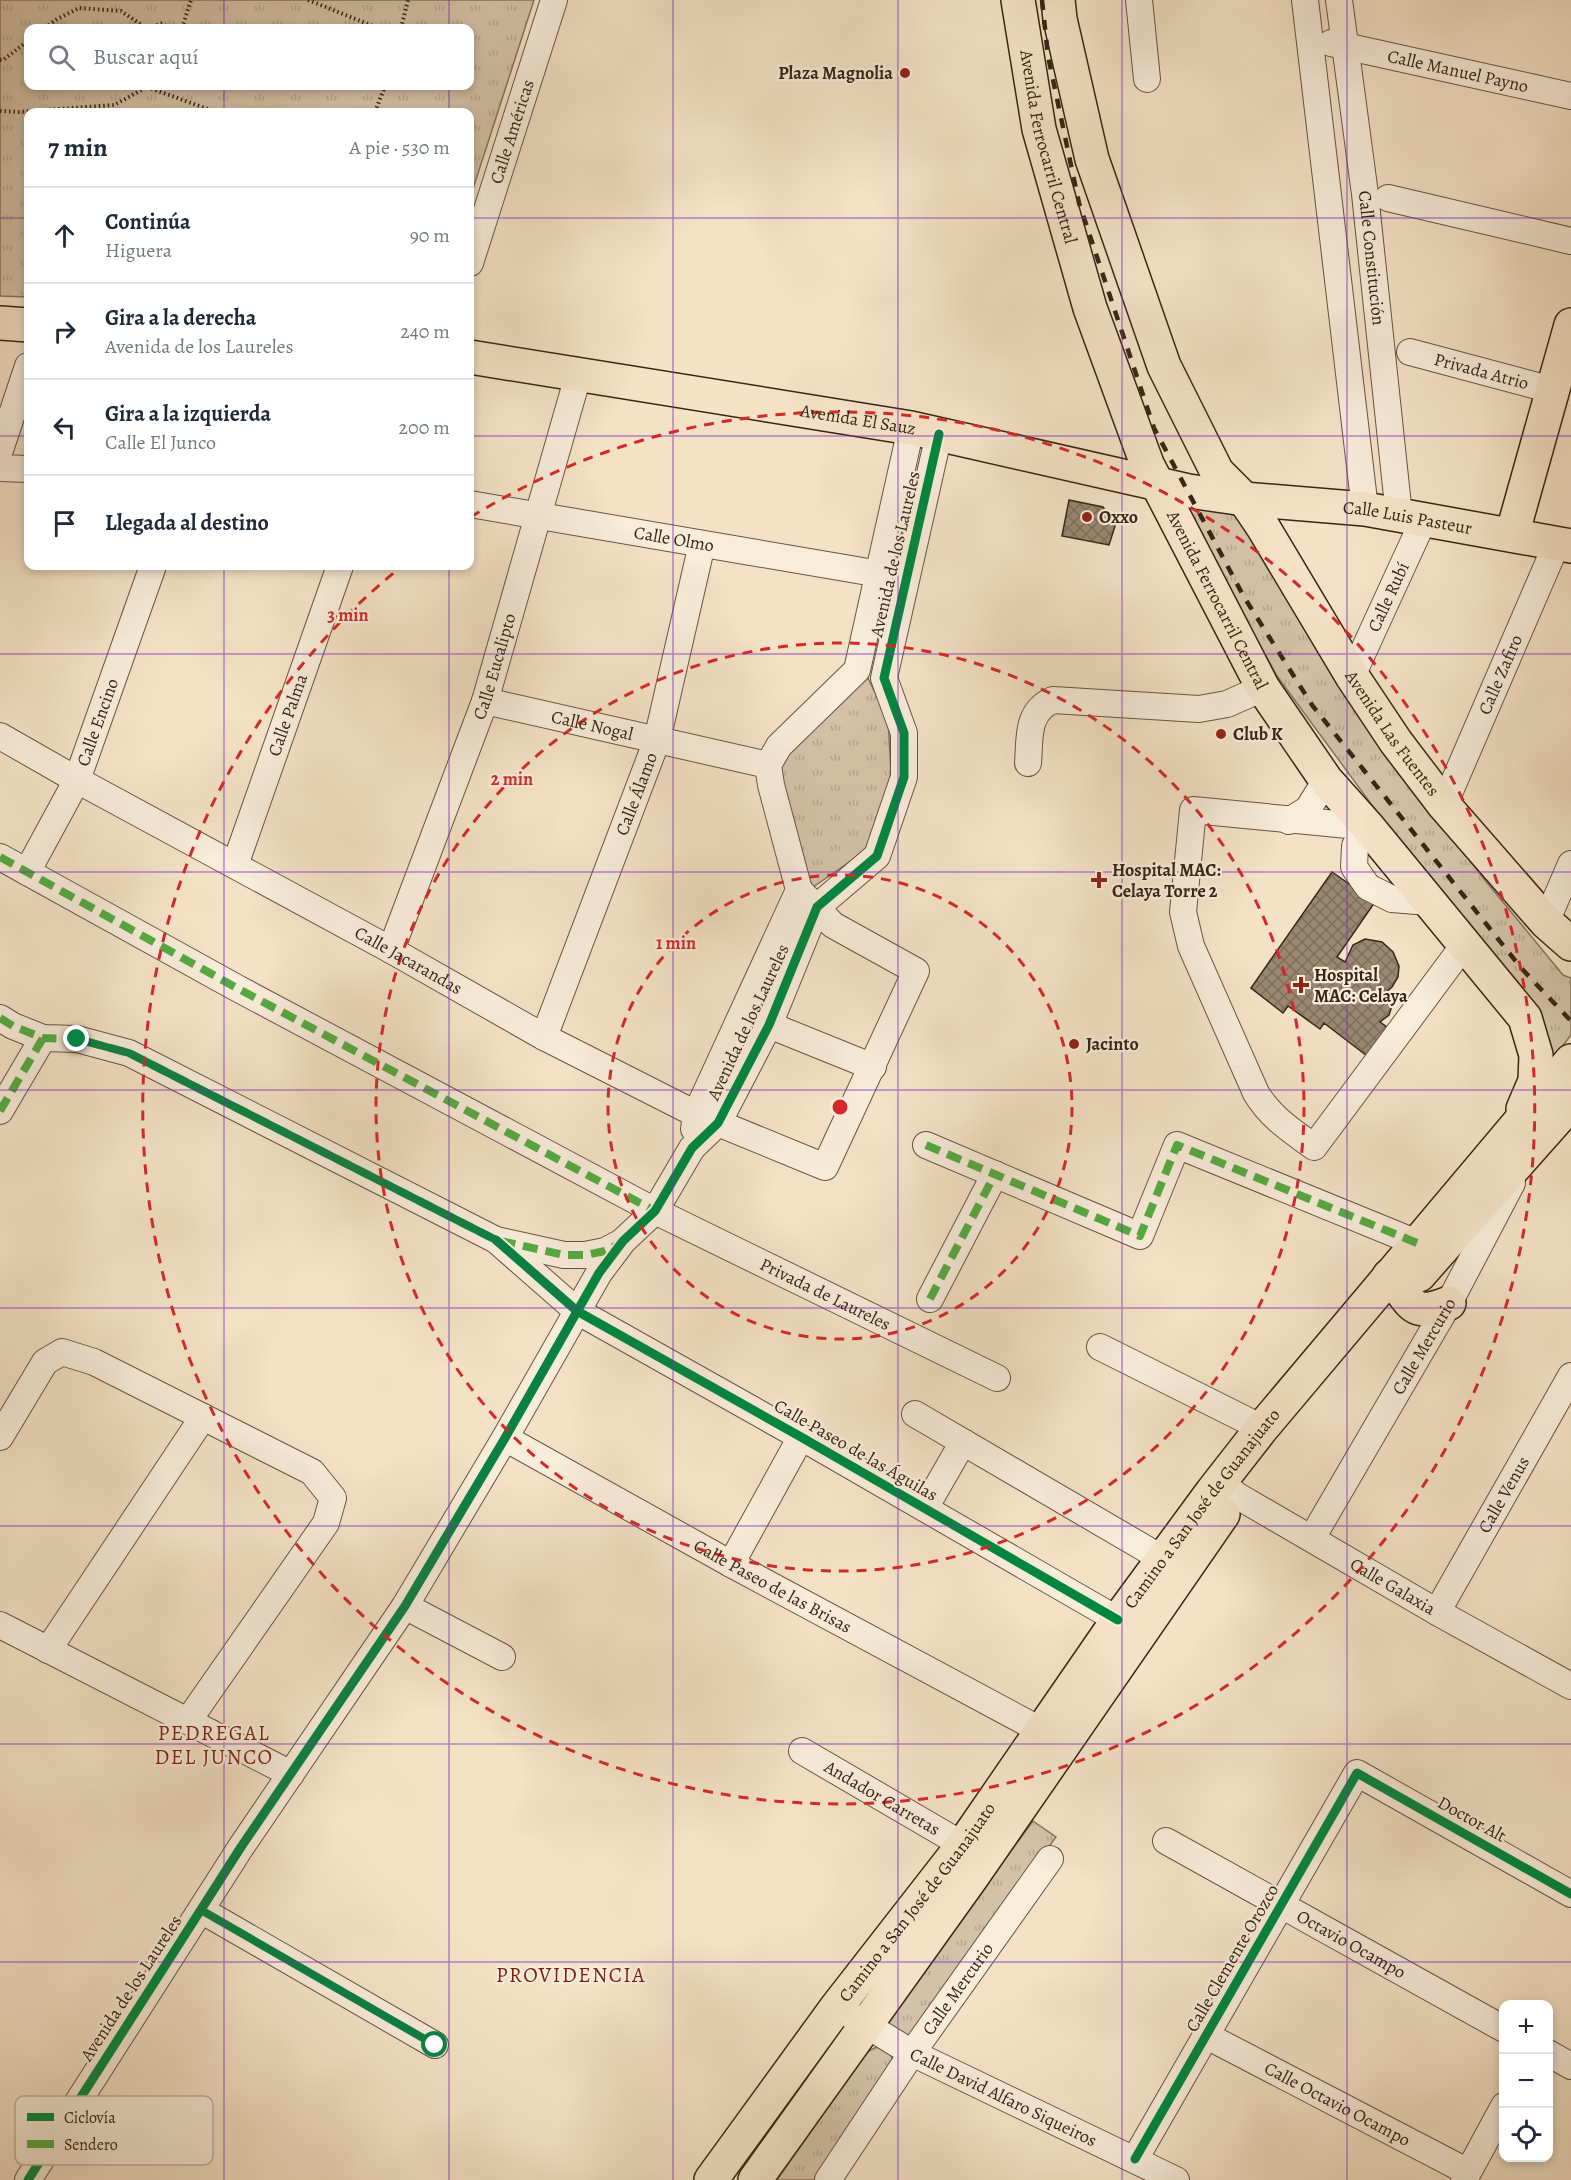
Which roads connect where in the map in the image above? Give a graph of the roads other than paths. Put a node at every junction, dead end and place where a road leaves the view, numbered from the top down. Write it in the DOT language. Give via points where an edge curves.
graph roads {
  1 [pos="554,0"];
  2 [pos="1018,0"];
  3 [pos="1058,0"];
  4 [pos="1139,0"];
  5 [pos="1305,0"];
  6 [pos="1339,0"];
  7 [pos="1309,38"];
  8 [pos="1346,46"];
  9 [pos="1147,79"];
  10 [pos="1571,96"];
  11 [pos="1388,198"];
  12 [pos="1571,241"];
  13 [pos="474,250"];
  14 [pos="0,323"];
  15 [pos="24,325"];
  16 [pos="1571,325"];
  17 [pos="1410,352"];
  18 [pos="474,358"];
  19 [pos="578,376"];
  20 [pos="24,378"];
  21 [pos="1552,390"];
  22 [pos="925,431"];
  23 [pos="0,450"];
  24 [pos="0,468"];
  25 [pos="24,469"];
  26 [pos="1157,484"];
  27 [pos="1244,499"];
  28 [pos="474,505"];
  29 [pos="1365,509"];
  30 [pos="538,515"];
  31 [pos="1412,517"];
  32 [pos="1512,535"];
  33 [pos="702,544"];
  34 [pos="1564,545"];
  35 [pos="152,570"];
  36 [pos="339,570"];
  37 [pos="880,574"];
  38 [pos="1352,676"];
  39 [pos="1263,688"];
  40 [pos="484,701"];
  41 [pos="0,736"];
  42 [pos="657,740"];
  43 [pos="1028,763"];
  44 [pos="768,765"];
  45 [pos="77,780"];
  46 [pos="1326,780"];
  47 [pos="1444,805"];
  48 [pos="1289,821"];
  49 [pos="1368,827"];
  50 [pos="0,856"];
  51 [pos="1571,864"];
  52 [pos="235,865"];
  53 [pos="27,872"];
  54 [pos="808,899"];
  55 [pos="1546,922"];
  56 [pos="1571,944"];
  57 [pos="1464,945"];
  58 [pos="391,950"];
  59 [pos="0,1018"];
  60 [pos="769,1025"];
  61 [pos="544,1037"];
  62 [pos="43,1038"];
  63 [pos="1571,1061"];
  64 [pos="873,1067"];
  65 [pos="0,1112"];
  66 [pos="1565,1115"];
  67 [pos="707,1118"];
  68 [pos="1522,1138"];
  69 [pos="926,1145"];
  70 [pos="995,1174"];
  71 [pos="655,1211"];
  72 [pos="496,1240"];
  73 [pos="623,1241"];
  74 [pos="1417,1243"];
  75 [pos="1396,1284"];
  76 [pos="930,1299"];
  77 [pos="1449,1303"];
  78 [pos="577,1311"];
  79 [pos="1100,1347"];
  80 [pos="1571,1376"];
  81 [pos="998,1378"];
  82 [pos="915,1414"];
  83 [pos="203,1417"];
  84 [pos="1262,1428"];
  85 [pos="0,1437"];
  86 [pos="801,1437"];
  87 [pos="505,1438"];
  88 [pos="963,1442"];
  89 [pos="1228,1488"];
  90 [pos="925,1508"];
  91 [pos="1312,1538"];
  92 [pos="1162,1559"];
  93 [pos="731,1564"];
  94 [pos="405,1606"];
  95 [pos="1437,1612"];
  96 [pos="1118,1620"];
  97 [pos="0,1625"];
  98 [pos="48,1650"];
  99 [pos="502,1657"];
  100 [pos="1571,1686"];
  101 [pos="188,1721"];
  102 [pos="1042,1731"];
  103 [pos="802,1751"];
  104 [pos="1357,1773"];
  105 [pos="291,1774"];
  106 [pos="1166,1840"];
  107 [pos="963,1845"];
  108 [pos="1050,1860"];
  109 [pos="972,1877"];
  110 [pos="1571,1894"];
  111 [pos="1281,1906"];
  112 [pos="201,1910"];
  113 [pos="836,2008"];
  114 [pos="867,2024"];
  115 [pos="1499,2027"];
  116 [pos="1207,2036"];
  117 [pos="435,2045"];
  118 [pos="912,2053"];
  119 [pos="1550,2054"];
  120 [pos="1571,2066"];
  121 [pos="82,2096"];
  122 [pos="1502,2108"];
  123 [pos="1135,2159"];
  124 [pos="38,2165"];
  125 [pos="1466,2176"];
  126 [pos="28,2180"];
  127 [pos="711,2180"];
  128 [pos="755,2180"];
  129 [pos="828,2180"];
  130 [pos="1176,2180"];
  1 -- 13 [label="street, Calle Américas"];
  2 -- 26 [label="main road, Avenida Ferrocarril Central" via="1042,140 1090,308"];
  3 -- 27 [label="main road" via="1092,159 1164,366 1216,472"];
  4 -- 9 [label="street"];
  5 -- 7 [label="street, Calle Constitución"];
  6 -- 8 [label="street, Calle Constitución"];
  7 -- 8 [label="street, Calle Manuel Payno"];
  7 -- 29 [label="street, Calle Constitución"];
  8 -- 10 [label="street, Calle Manuel Payno"];
  8 -- 31 [label="street, Calle Constitución" via="1379,312"];
  11 -- 12 [label="street"];
  14 -- 15 [label="main road"];
  16 -- 21 [label="main road"];
  17 -- 21 [label="street, Privada Atrio"];
  18 -- 19 [label="main road, Avenida El Sauz"];
  19 -- 22 [label="main road, Avenida El Sauz"];
  19 -- 30 [label="street, Calle Eucalipto"];
  20 -- 23 [label="street"];
  21 -- 32 [label="main road"];
  22 -- 26 [label="main road, Avenida El Sauz"];
  22 -- 37 [label="street, Avenida de los Laureles"];
  22 -- 54 [label="street, Avenida de los Laureles" via="884,678 904,733 904,777 877,856"];
  24 -- 25 [label="street"];
  26 -- 27 [label="main road, Avenida El Sauz"];
  26 -- 39 [label="main road, Avenida Ferrocarril Central"];
  27 -- 29 [label="main road, Calle Luis Pasteur"];
  27 -- 38 [label="main road, Avenida Las Fuentes"];
  28 -- 30 [label="street, Calle Olmo"];
  29 -- 31 [label="main road, Calle Luis Pasteur"];
  30 -- 33 [label="street, Calle Olmo"];
  30 -- 40 [label="street, Calle Eucalipto"];
  31 -- 32 [label="main road, Calle Luis Pasteur"];
  31 -- 38 [label="street, Calle Rubí"];
  32 -- 34 [label="main road, Calle Luis Pasteur"];
  33 -- 37 [label="street, Calle Olmo"];
  33 -- 42 [label="street, Calle Álamo"];
  34 -- 47 [label="street, Calle Zafiro"];
  35 -- 45 [label="street, Calle Encino"];
  36 -- 52 [label="street, Calle Palma"];
  37 -- 44 [label="street, Avenida de los Laureles" via="857,670 779,746"];
  38 -- 47 [label="main road, Avenida Las Fuentes"];
  39 -- 43 [label="street" via="1227,704 1199,709 1053,700 1035,714"];
  39 -- 46 [label="main road, Avenida Ferrocarril Central"];
  40 -- 42 [label="street, Calle Nogal"];
  40 -- 58 [label="street, Calle Eucalipto"];
  41 -- 45 [label="street, Calle Jacarandas"];
  42 -- 44 [label="street, Calle Nogal"];
  42 -- 61 [label="street, Calle Álamo"];
  44 -- 54 [label="street"];
  45 -- 52 [label="street, Calle Jacarandas"];
  45 -- 53 [label="street, Calle Encino"];
  46 -- 48 [label="street" via="1308,809"];
  46 -- 49 [label="main road, Avenida Ferrocarril Central"];
  47 -- 55 [label="main road, Avenida Las Fuentes"];
  48 -- 49 [label="street"];
  48 -- 57 [label="street" via="1193,810 1184,912 1191,946 1256,1093 1281,1123 1314,1147"];
  49 -- 57 [label="main road, Avenida Ferrocarril Central"];
  50 -- 53 [label="street, Privada de Laureles"];
  51 -- 55 [label="street"];
  52 -- 58 [label="street, Calle Jacarandas"];
  53 -- 71 [label="street, Privada de Laureles"];
  54 -- 60 [label="street, Avenida de los Laureles"];
  54 -- 64 [label="street" via="832,925 916,971"];
  54 -- 67 [label="street, Avenida de los Laureles"];
  55 -- 56 [label="main road, Avenida Las Fuentes"];
  57 -- 68 [label="main road, Avenida Ferrocarril Central" via="1525,1018 1536,1055 1535,1081"];
  58 -- 61 [label="street, Calle Jacarandas"];
  59 -- 62 [label="street"];
  60 -- 64 [label="street"];
  60 -- 67 [label="street, Avenida de los Laureles"];
  61 -- 67 [label="street, Calle Jacarandas"];
  62 -- 65 [label="street"];
  62 -- 72 [label="street" via="77,1039 129,1053"];
  63 -- 68 [label="main road, Camino a San José de Guanajuato"];
  64 -- 67 [label="street, Calle Jacarandas" via="825,1167"];
  66 -- 68 [label="main road, Camino a San José de Guanajuato"];
  67 -- 71 [label="street, Avenida de los Laureles"];
  68 -- 74 [label="main road, Camino a San José de Guanajuato"];
  68 -- 75 [label="main road, Camino a San José de Guanajuato"];
  68 -- 77 [label="street, Calle Mercurio"];
  69 -- 70 [label="street"];
  70 -- 74 [label="street" via="1140,1236 1177,1145"];
  70 -- 76 [label="street"];
  71 -- 73 [label="street, Avenida de los Laureles"];
  71 -- 81 [label="street, Privada de Laureles"];
  72 -- 73 [label="street" via="564,1255 605,1251"];
  72 -- 78 [label="street, Calle Paseo de las Águilas"];
  73 -- 78 [label="street, Avenida de los Laureles"];
  74 -- 75 [label="main road, Camino a San José de Guanajuato"];
  75 -- 77 [label="main road" via="1411,1305 1420,1310"];
  75 -- 84 [label="main road, Camino a San José de Guanajuato"];
  75 -- 89 [label="main road, Camino a San José de Guanajuato"];
  77 -- 91 [label="street, Calle Mercurio"];
  78 -- 86 [label="street, Calle Paseo de las Águilas"];
  78 -- 87 [label="street, Avenida de los Laureles"];
  79 -- 84 [label="street"];
  80 -- 95 [label="street, Calle Venus"];
  82 -- 88 [label="street"];
  83 -- 85 [label="street" via="94,1362 62,1353 45,1362"];
  83 -- 98 [label="street"];
  83 -- 101 [label="street" via="312,1472 333,1498 326,1523"];
  84 -- 89 [label="main road, Camino a San José de Guanajuato"];
  86 -- 90 [label="street, Calle Paseo de las Águilas"];
  86 -- 93 [label="street"];
  87 -- 93 [label="street, Calle Paseo de las Brisas"];
  87 -- 94 [label="street, Avenida de los Laureles"];
  88 -- 90 [label="street"];
  88 -- 92 [label="street"];
  89 -- 91 [label="street, Calle Galaxia"];
  89 -- 92 [label="main road, Camino a San José de Guanajuato"];
  89 -- 109 [label="main road, Camino a San José de Guanajuato"];
  90 -- 96 [label="street, Calle Paseo de las Águilas"];
  91 -- 95 [label="street, Calle Galaxia"];
  92 -- 96 [label="main road, Camino a San José de Guanajuato"];
  93 -- 102 [label="street, Calle Paseo de las Brisas"];
  94 -- 99 [label="street"];
  94 -- 105 [label="street, Avenida de los Laureles"];
  95 -- 100 [label="street, Calle Galaxia"];
  96 -- 102 [label="main road, Camino a San José de Guanajuato"];
  97 -- 98 [label="street"];
  98 -- 101 [label="street"];
  101 -- 105 [label="street"];
  102 -- 107 [label="main road, Camino a San José de Guanajuato"];
  102 -- 109 [label="main road" via="1051,1737 1047,1757 976,1857"];
  103 -- 107 [label="street, Andador Carretas"];
  104 -- 110 [label="street, Doctor Alt"];
  104 -- 111 [label="street, Calle Clemente Orozco"];
  105 -- 112 [label="street, Avenida de los Laureles"];
  106 -- 111 [label="street, Octavio Ocampo"];
  107 -- 113 [label="main road, Camino a San José de Guanajuato"];
  108 -- 118 [label="street, Calle Mercurio"];
  109 -- 114 [label="main road, Camino a San José de Guanajuato"];
  111 -- 115 [label="street, Octavio Ocampo"];
  111 -- 116 [label="street, Calle Clemente Orozco"];
  112 -- 117 [label="street"];
  112 -- 121 [label="street, Avenida de los Laureles"];
  113 -- 114 [label="street, Calle David Alfaro Siqueiros"];
  113 -- 127 [label="main road, Camino a San José de Guanajuato"];
  114 -- 118 [label="street, Calle David Alfaro Siqueiros"];
  114 -- 128 [label="main road, Camino a San José de Guanajuato"];
  116 -- 123 [label="street, Calle Clemente Orozco"];
  116 -- 125 [label="street, Calle Octavio Ocampo"];
  118 -- 123 [label="street, Calle David Alfaro Siqueiros"];
  118 -- 129 [label="street, Calle Mercurio"];
  119 -- 120 [label="street"];
  122 -- 125 [label="street"];
  123 -- 130 [label="street, Calle David Alfaro Siqueiros"];
  124 -- 126 [label="street, Avenida de los Laureles"];
}
